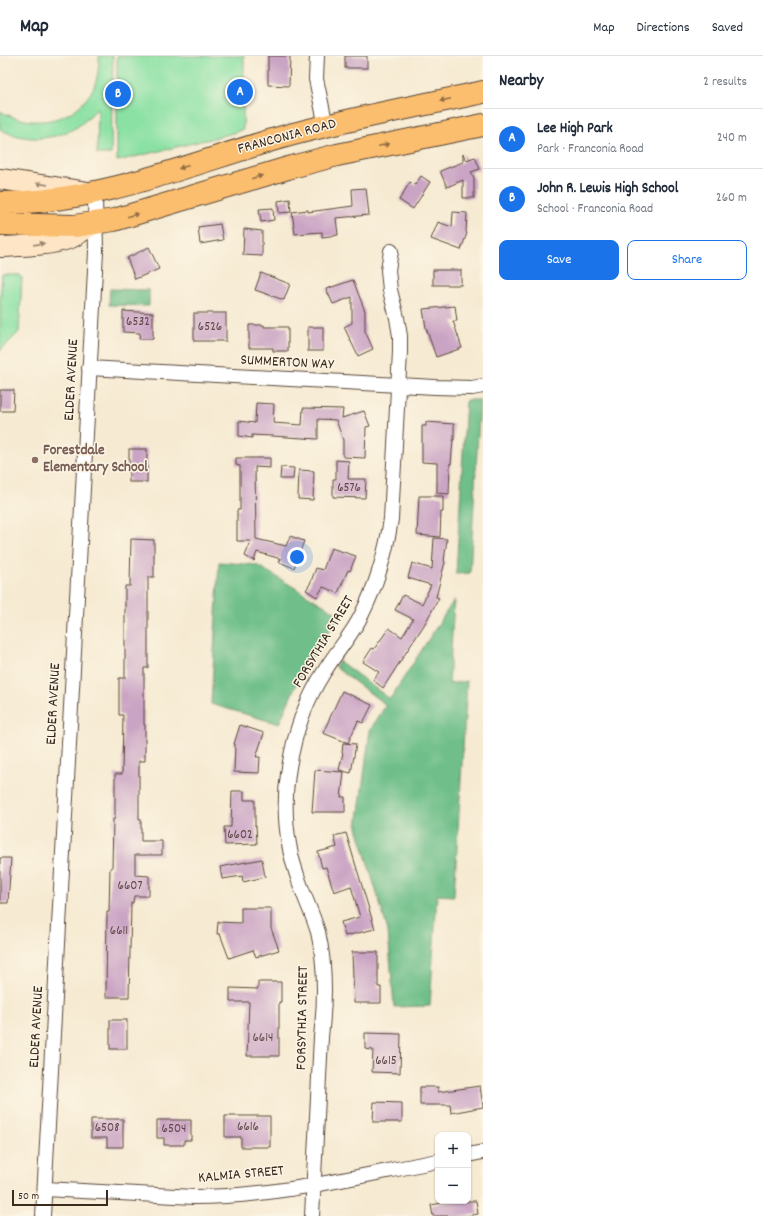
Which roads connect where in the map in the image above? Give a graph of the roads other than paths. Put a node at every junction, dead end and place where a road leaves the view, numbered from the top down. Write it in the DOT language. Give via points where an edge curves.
graph roads {
  1 [pos="317,56"];
  2 [pos="483,92"];
  3 [pos="483,125"];
  4 [pos="326,126"];
  5 [pos="0,179"];
  6 [pos="95,194"];
  7 [pos="0,203"];
  8 [pos="95,223"];
  9 [pos="0,224"];
  10 [pos="0,247"];
  11 [pos="391,251"];
  12 [pos="90,368"];
  13 [pos="398,386"];
  14 [pos="483,386"];
  15 [pos="483,1152"];
  16 [pos="471,1154"];
  17 [pos="435,1162"];
  18 [pos="314,1184"];
  19 [pos="45,1189"];
  20 [pos="43,1216"];
  21 [pos="312,1216"];
  1 -- 4 [label="street" via="316,79"];
  2 -- 4 [label="main road, FRANCONIA ROAD, one-way"];
  8 -- 3 [label="main road, FRANCONIA ROAD, one-way" via="133,215 337,155"];
  4 -- 6 [label="main road, FRANCONIA ROAD, one-way"];
  6 -- 5 [label="main road, FRANCONIA ROAD, one-way"];
  6 -- 7 [label="main road, FRANCONIA ROAD" via="53,201"];
  6 -- 8 [label="street, ELDER AVENUE"];
  8 -- 9 [label="main road, FRANCONIA ROAD" via="59,226"];
  10 -- 8 [label="main road, FRANCONIA ROAD, one-way" via="51,243 71,238"];
  8 -- 12 [label="street, ELDER AVENUE"];
  11 -- 13 [label="street, FORSYTHIA STREET" via="388,270 390,290 400,336"];
  12 -- 13 [label="street, SUMMERTON WAY"];
  12 -- 19 [label="street, ELDER AVENUE"];
  13 -- 14 [label="street, SUMMERTON WAY"];
  13 -- 18 [label="street, FORSYTHIA STREET" via="391,519 382,565 362,615 324,672 307,703 295,738 287,776 286,811 290,849 296,874 318,932 324,977"];
  15 -- 16 [label="street"];
  17 -- 18 [label="street, KALMIA STREET"];
  18 -- 19 [label="street, KALMIA STREET" via="251,1195 219,1197"];
  18 -- 21 [label="street, FORSYTHIA STREET"];
  19 -- 20 [label="street, ELDER AVENUE"];
}
